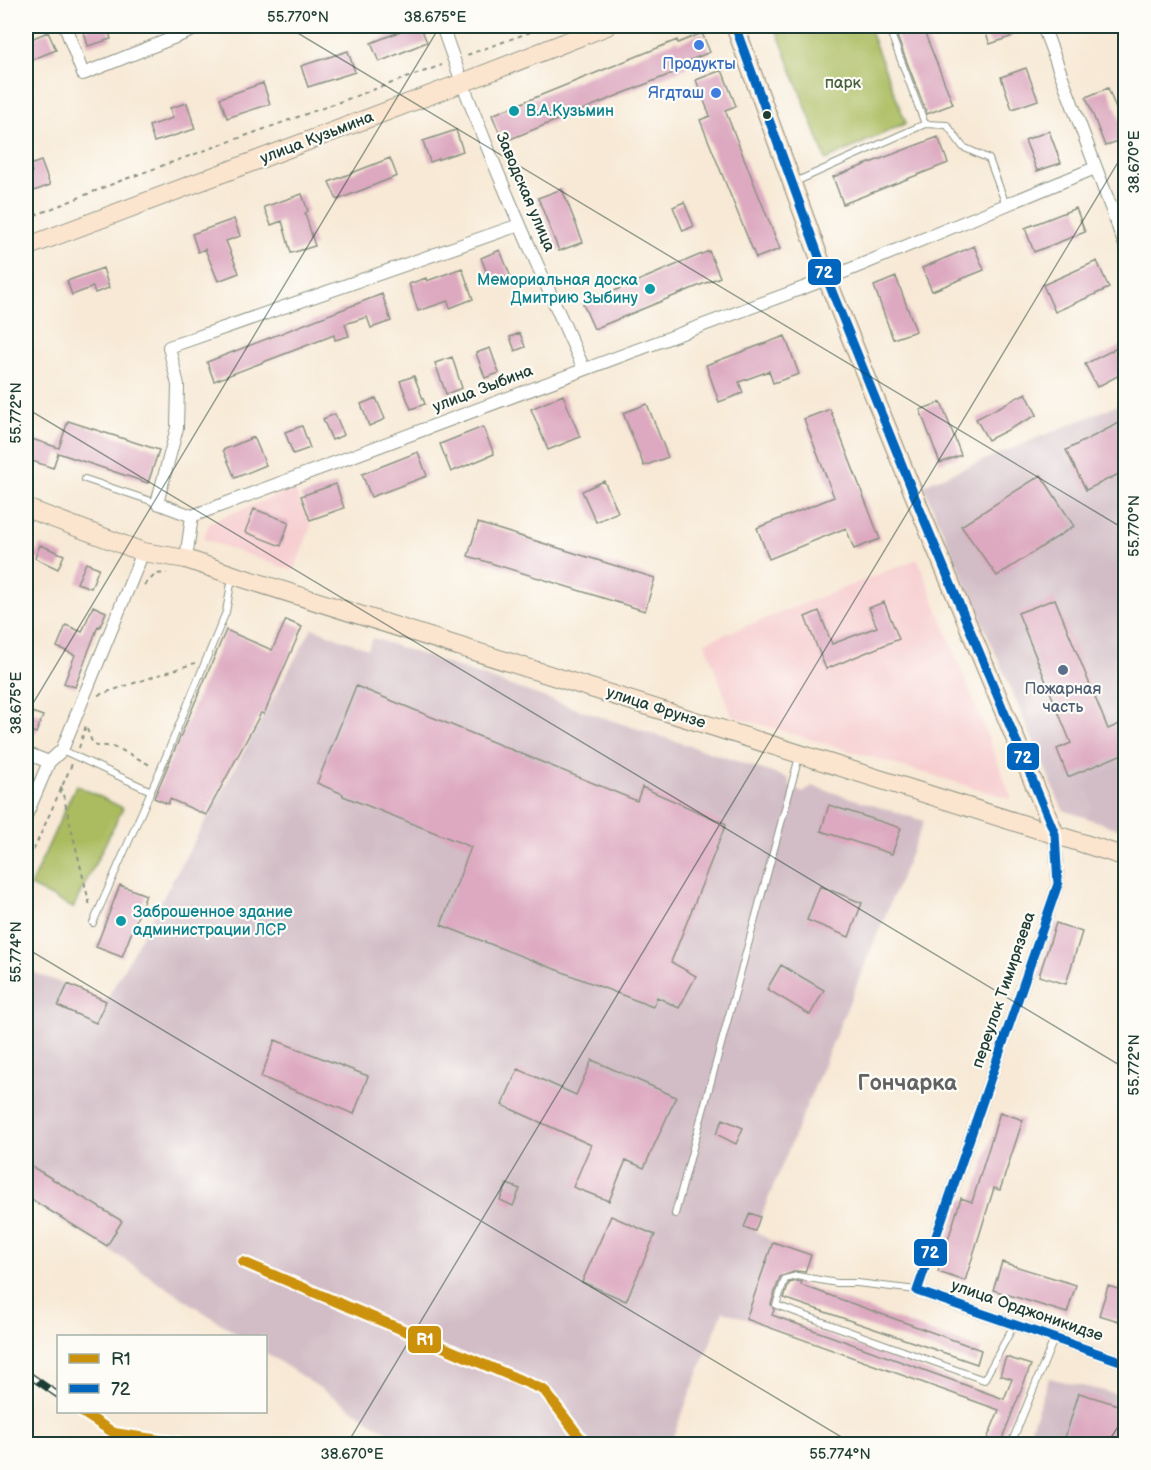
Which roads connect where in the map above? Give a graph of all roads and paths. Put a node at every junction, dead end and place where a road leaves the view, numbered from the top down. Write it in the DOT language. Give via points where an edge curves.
graph roads {
  1 [pos="65,26"];
  2 [pos="203,26"];
  3 [pos="442,26"];
  4 [pos="547,26"];
  5 [pos="606,26"];
  6 [pos="735,26"];
  7 [pos="888,26"];
  8 [pos="1043,26"];
  9 [pos="454,60"];
  10 [pos="462,83"];
  11 [pos="926,124"];
  12 [pos="1095,168"];
  13 [pos="792,184"];
  14 [pos="1006,205"];
  15 [pos="26,219"];
  16 [pos="519,225"];
  17 [pos="26,247"];
  18 [pos="1125,248"];
  19 [pos="827,279"];
  20 [pos="584,369"];
  21 [pos="85,479"];
  22 [pos="157,503"];
  23 [pos="26,508"];
  24 [pos="192,516"];
  25 [pos="143,552"];
  26 [pos="186,558"];
  27 [pos="172,573"];
  28 [pos="233,575"];
  29 [pos="144,584"];
  30 [pos="206,660"];
  31 [pos="101,685"];
  32 [pos="86,720"];
  33 [pos="87,729"];
  34 [pos="62,750"];
  35 [pos="26,753"];
  36 [pos="800,753"];
  37 [pos="75,756"];
  38 [pos="48,762"];
  39 [pos="160,770"];
  40 [pos="61,786"];
  41 [pos="151,791"];
  42 [pos="26,816"];
  43 [pos="1055,834"];
  44 [pos="1125,856"];
  45 [pos="26,867"];
  46 [pos="91,911"];
  47 [pos="93,923"];
  48 [pos="675,1214"];
  49 [pos="918,1290"];
  50 [pos="1014,1325"];
  51 [pos="1054,1339"];
  52 [pos="1125,1363"];
  53 [pos="1011,1444"];
  1 -- 2 [label="street" via="83,74"];
  3 -- 9 [label="street, Заводская улица"];
  4 -- 9 [label="path"];
  5 -- 10 [label="street, улица Кузьмина"];
  6 -- 13 [label="street"];
  7 -- 11 [label="lane"];
  8 -- 12 [label="street"];
  9 -- 10 [label="street, Заводская улица"];
  9 -- 15 [label="path"];
  10 -- 16 [label="street, Заводская улица"];
  10 -- 17 [label="street, улица Кузьмина"];
  11 -- 13 [label="lane"];
  11 -- 14 [label="lane" via="947,125 963,147 989,159"];
  12 -- 14 [label="street, улица Зыбина"];
  12 -- 18 [label="street"];
  13 -- 19 [label="street"];
  14 -- 19 [label="street, улица Зыбина"];
  16 -- 20 [label="street, Заводская улица"];
  16 -- 22 [label="street" via="169,347 178,385 177,428"];
  19 -- 20 [label="street, улица Зыбина"];
  19 -- 43 [label="street"];
  20 -- 24 [label="street, улица Зыбина"];
  21 -- 22 [label="lane"];
  22 -- 24 [label="street"];
  23 -- 25 [label="street, улица Фрунзе"];
  24 -- 26 [label="street"];
  25 -- 26 [label="street, улица Фрунзе"];
  25 -- 34 [label="street"];
  26 -- 28 [label="street, улица Фрунзе"];
  27 -- 29 [label="path" via="156,574"];
  28 -- 30 [label="lane" via="226,612"];
  28 -- 36 [label="street, улица Фрунзе"];
  30 -- 31 [label="path" via="97,695"];
  30 -- 39 [label="lane"];
  32 -- 33 [label="path"];
  33 -- 37 [label="path"];
  33 -- 39 [label="path" via="96,746 114,747"];
  34 -- 37 [label="lane"];
  34 -- 38 [label="street"];
  35 -- 38 [label="street"];
  36 -- 43 [label="street, улица Фрунзе"];
  36 -- 48 [label="lane"];
  37 -- 40 [label="path"];
  37 -- 41 [label="lane"];
  38 -- 42 [label="street"];
  39 -- 41 [label="lane"];
  40 -- 45 [label="path"];
  40 -- 46 [label="path"];
  41 -- 47 [label="lane"];
  43 -- 44 [label="street, улица Фрунзе"];
  43 -- 49 [label="street, переулок Тимирязева" via="1058,884"];
  49 -- 50 [label="street, улица Орджоникидзе"];
  49 -- 50 [label="lane" via="797,1276 785,1279 776,1305 984,1380"];
  50 -- 51 [label="street, улица Орджоникидзе"];
  51 -- 52 [label="street, улица Орджоникидзе"];
  51 -- 53 [label="lane"];
}
